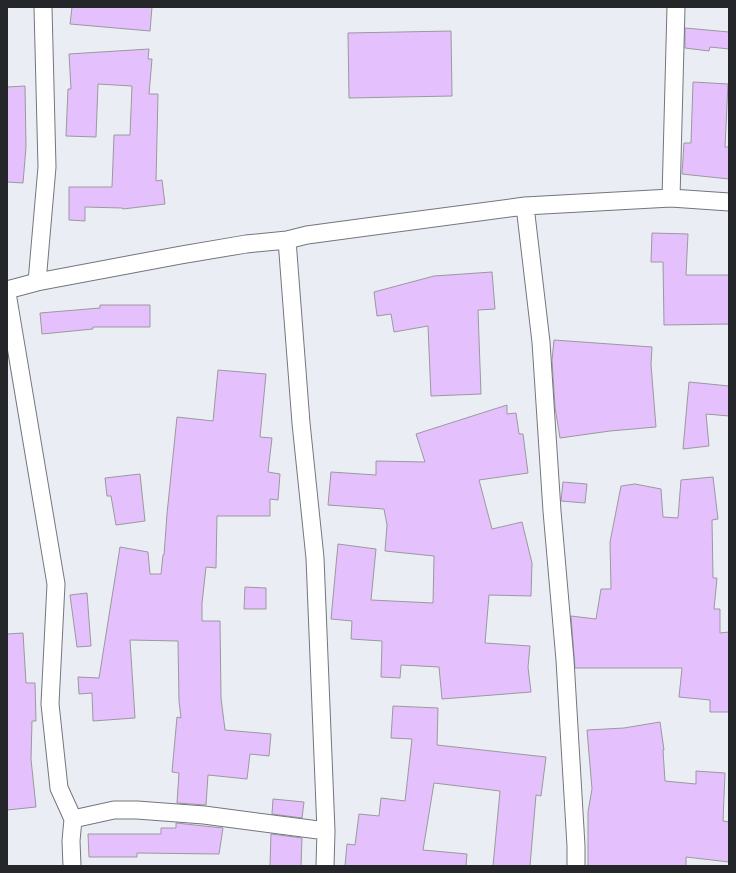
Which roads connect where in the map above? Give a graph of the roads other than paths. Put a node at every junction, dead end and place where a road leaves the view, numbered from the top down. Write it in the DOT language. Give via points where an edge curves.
graph roads {
  1 [pos="43,7"];
  2 [pos="676,7"];
  3 [pos="671,198"];
  4 [pos="729,202"];
  5 [pos="525,206"];
  6 [pos="287,240"];
  7 [pos="37,282"];
  8 [pos="7,292"];
  9 [pos="73,818"];
  10 [pos="326,831"];
  11 [pos="72,866"];
  12 [pos="324,866"];
  13 [pos="576,866"];
  1 -- 7 [label="street" via="47,167"];
  2 -- 3 [label="street"];
  3 -- 4 [label="street"];
  3 -- 5 [label="street"];
  5 -- 6 [label="street" via="307,235"];
  5 -- 13 [label="street" via="540,342 565,660"];
  6 -- 7 [label="street" via="246,244"];
  6 -- 10 [label="street" via="301,423 315,558"];
  7 -- 8 [label="street"];
  8 -- 9 [label="street" via="56,584 50,704 59,788"];
  9 -- 10 [label="street" via="114,810 137,810 204,815"];
  9 -- 11 [label="street"];
  10 -- 12 [label="street"];
}
